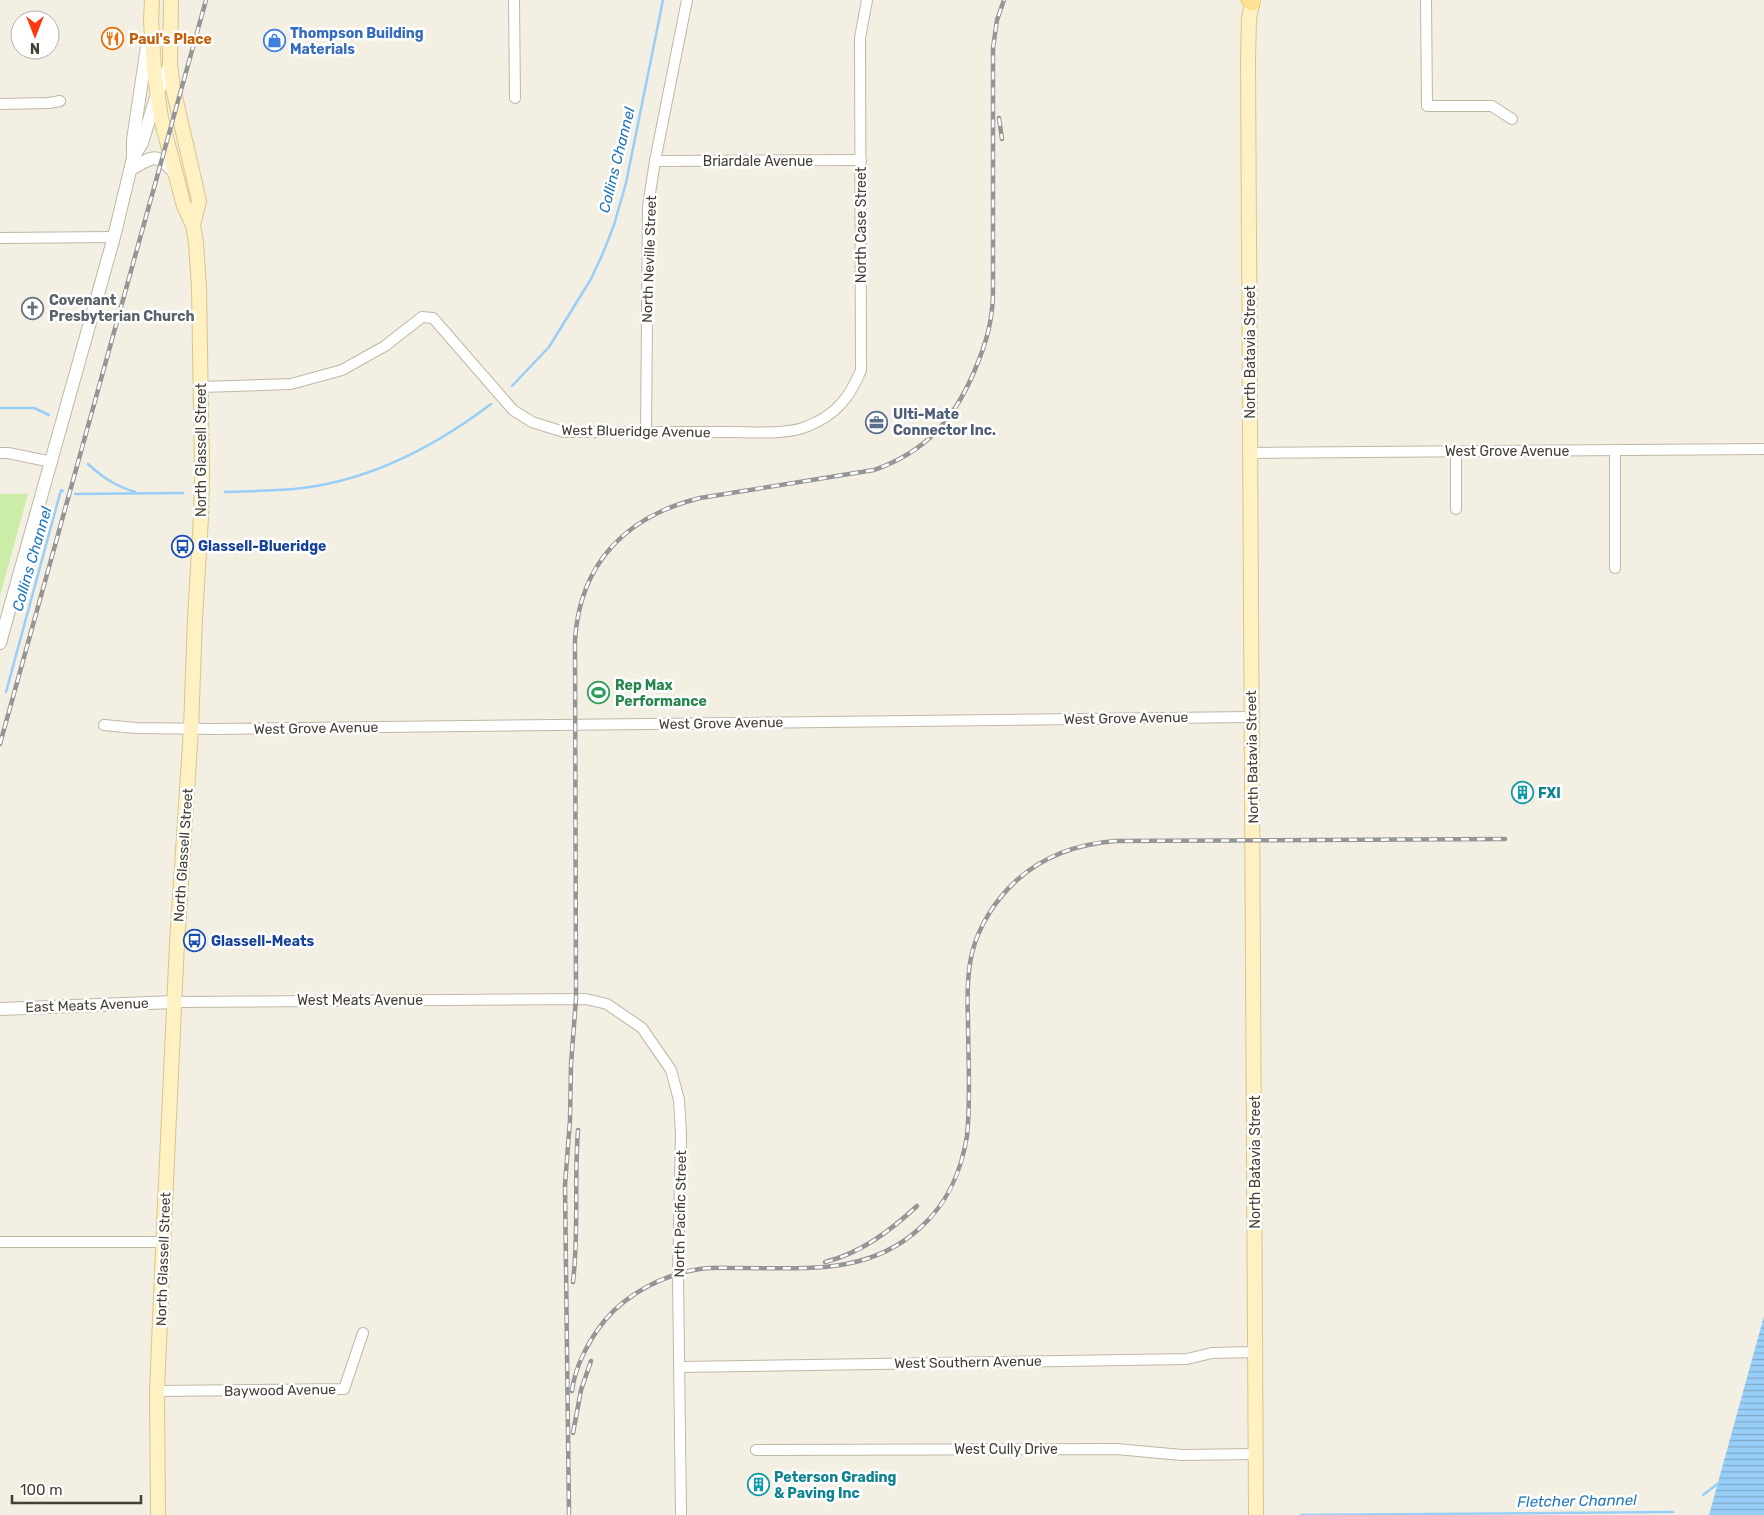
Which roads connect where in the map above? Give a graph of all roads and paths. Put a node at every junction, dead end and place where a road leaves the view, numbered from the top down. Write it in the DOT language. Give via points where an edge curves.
graph roads {
  1 [pos="152,0"];
  2 [pos="171,0"];
  3 [pos="514,0"];
  4 [pos="687,0"];
  5 [pos="867,0"];
  6 [pos="1426,0"];
  7 [pos="1251,1"];
  8 [pos="151,20"];
  9 [pos="170,64"];
  10 [pos="157,94"];
  11 [pos="514,98"];
  12 [pos="60,101"];
  13 [pos="0,104"];
  14 [pos="1512,119"];
  15 [pos="861,160"];
  16 [pos="655,161"];
  17 [pos="132,164"];
  18 [pos="175,173"];
  19 [pos="193,225"];
  20 [pos="114,237"];
  21 [pos="0,238"];
  22 [pos="200,386"];
  23 [pos="807,427"];
  24 [pos="646,432"];
  25 [pos="1764,449"];
  26 [pos="1614,450"];
  27 [pos="1456,452"];
  28 [pos="0,453"];
  29 [pos="1250,453"];
  30 [pos="52,462"];
  31 [pos="1456,508"];
  32 [pos="1615,568"];
  33 [pos="0,643"];
  34 [pos="1251,717"];
  35 [pos="104,725"];
  36 [pos="192,729"];
  37 [pos="546,999"];
  38 [pos="174,1002"];
  39 [pos="0,1009"];
  40 [pos="0,1242"];
  41 [pos="163,1242"];
  42 [pos="363,1332"];
  43 [pos="1256,1352"];
  44 [pos="680,1367"];
  45 [pos="158,1391"];
  46 [pos="756,1450"];
  47 [pos="1256,1454"];
  48 [pos="158,1515"];
  49 [pos="682,1515"];
  50 [pos="1256,1515"];
  1 -- 8 [label="main road, North Glassell Street"];
  2 -- 9 [label="main road, North Glassell Street"];
  3 -- 11 [label="street"];
  4 -- 16 [label="street, North Neville Street"];
  5 -- 15 [label="street, North Case Street" via="860,38"];
  6 -- 14 [label="street" via="1427,106 1492,106"];
  7 -- 29 [label="main road, North Batavia Street" via="1248,59"];
  8 -- 10 [label="main road, North Glassell Street"];
  8 -- 17 [label="street"];
  9 -- 10 [label="street"];
  9 -- 19 [label="main road, North Glassell Street" via="176,106 199,201"];
  10 -- 17 [label="street"];
  10 -- 18 [label="main road, North Glassell Street"];
  12 -- 13 [label="street"];
  15 -- 16 [label="street, Briardale Avenue"];
  15 -- 23 [label="street, North Case Street" via="861,370 841,405"];
  16 -- 24 [label="street, North Neville Street" via="648,206"];
  17 -- 18 [label="street" via="156,158"];
  17 -- 20 [label="street"];
  18 -- 19 [label="main road, North Glassell Street"];
  19 -- 22 [label="main road, North Glassell Street" via="199,287"];
  20 -- 21 [label="street"];
  20 -- 30 [label="street"];
  22 -- 24 [label="street, West Blueridge Avenue" via="291,384 342,370 385,346 427,316 433,318 514,410 532,422 564,432"];
  22 -- 36 [label="main road, North Glassell Street" via="201,517"];
  23 -- 24 [label="street, West Blueridge Avenue" via="746,432"];
  25 -- 26 [label="street, West Grove Avenue"];
  26 -- 27 [label="street, West Grove Avenue"];
  26 -- 32 [label="street"];
  27 -- 29 [label="street, West Grove Avenue"];
  27 -- 31 [label="street"];
  28 -- 30 [label="street"];
  29 -- 34 [label="main road, North Batavia Street"];
  30 -- 33 [label="street"];
  34 -- 36 [label="street, West Grove Avenue"];
  34 -- 43 [label="main road, North Batavia Street"];
  35 -- 36 [label="street, West Grove Avenue"];
  36 -- 38 [label="main road, North Glassell Street"];
  37 -- 38 [label="street, West Meats Avenue"];
  37 -- 44 [label="street, North Pacific Street" via="586,999 607,1004 642,1028 671,1070 679,1100 681,1134"];
  38 -- 39 [label="street, East Meats Avenue"];
  38 -- 41 [label="main road, North Glassell Street"];
  40 -- 41 [label="street"];
  41 -- 45 [label="main road, North Glassell Street"];
  42 -- 45 [label="street, Baywood Avenue" via="344,1389"];
  43 -- 44 [label="street, West Southern Avenue" via="1212,1353 1187,1359"];
  43 -- 47 [label="main road, North Batavia Street"];
  44 -- 49 [label="street, North Pacific Street"];
  45 -- 48 [label="main road, North Glassell Street"];
  46 -- 47 [label="street, West Cully Drive" via="1116,1448 1182,1455"];
  47 -- 50 [label="main road, North Batavia Street"];
}
